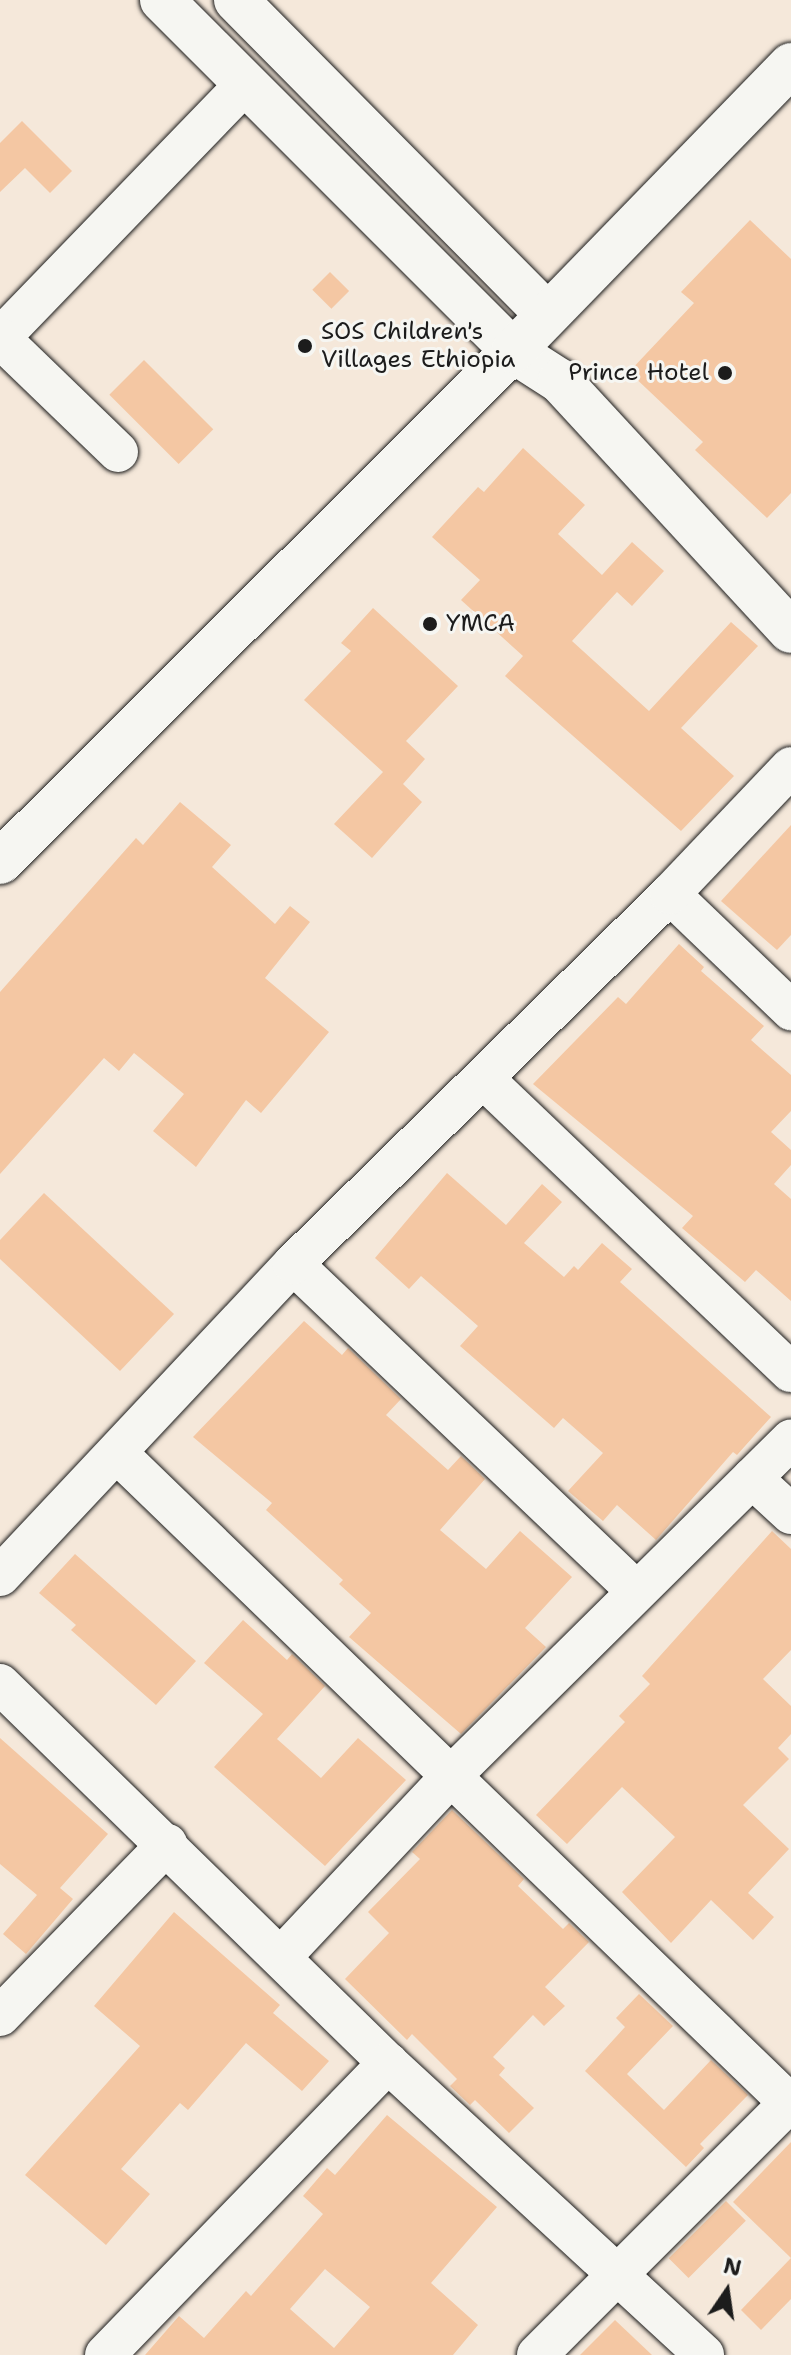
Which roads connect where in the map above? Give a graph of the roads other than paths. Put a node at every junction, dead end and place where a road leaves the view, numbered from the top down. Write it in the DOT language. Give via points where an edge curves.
graph roads {
  1 [pos="162,0"];
  2 [pos="236,0"];
  3 [pos="791,65"];
  4 [pos="245,84"];
  5 [pos="545,312"];
  6 [pos="0,338"];
  7 [pos="513,351"];
  8 [pos="560,381"];
  9 [pos="118,452"];
  10 [pos="791,631"];
  11 [pos="791,767"];
  12 [pos="0,862"];
  13 [pos="670,894"];
  14 [pos="791,1010"];
  15 [pos="484,1079"];
  16 [pos="293,1264"];
  17 [pos="791,1372"];
  18 [pos="791,1439"];
  19 [pos="119,1455"];
  20 [pos="752,1478"];
  21 [pos="791,1514"];
  22 [pos="0,1576"];
  23 [pos="636,1591"];
  24 [pos="0,1684"];
  25 [pos="452,1775"];
  26 [pos="167,1844"];
  27 [pos="283,1955"];
  28 [pos="0,2016"];
  29 [pos="388,2063"];
  30 [pos="790,2102"];
  31 [pos="619,2271"];
  32 [pos="105,2355"];
  33 [pos="537,2355"];
  34 [pos="704,2355"];
  1 -- 4 [label="main road"];
  2 -- 5 [label="main road"];
  3 -- 5 [label="main road"];
  4 -- 6 [label="street"];
  4 -- 7 [label="main road"];
  5 -- 7 [label="main road"];
  5 -- 8 [label="main road"];
  6 -- 9 [label="street"];
  7 -- 8 [label="main road"];
  7 -- 12 [label="main road"];
  8 -- 10 [label="main road"];
  11 -- 13 [label="street"];
  13 -- 14 [label="street"];
  13 -- 15 [label="street"];
  15 -- 16 [label="street"];
  15 -- 17 [label="street"];
  16 -- 19 [label="street"];
  16 -- 23 [label="street"];
  18 -- 20 [label="street"];
  19 -- 22 [label="street"];
  19 -- 25 [label="street"];
  20 -- 21 [label="street"];
  20 -- 23 [label="street"];
  23 -- 25 [label="street"];
  24 -- 26 [label="street"];
  25 -- 27 [label="street"];
  25 -- 30 [label="street"];
  26 -- 27 [label="street"];
  26 -- 28 [label="street"];
  27 -- 29 [label="street"];
  29 -- 31 [label="street"];
  29 -- 32 [label="street"];
  30 -- 31 [label="street"];
  31 -- 33 [label="street"];
  31 -- 34 [label="street"];
}
